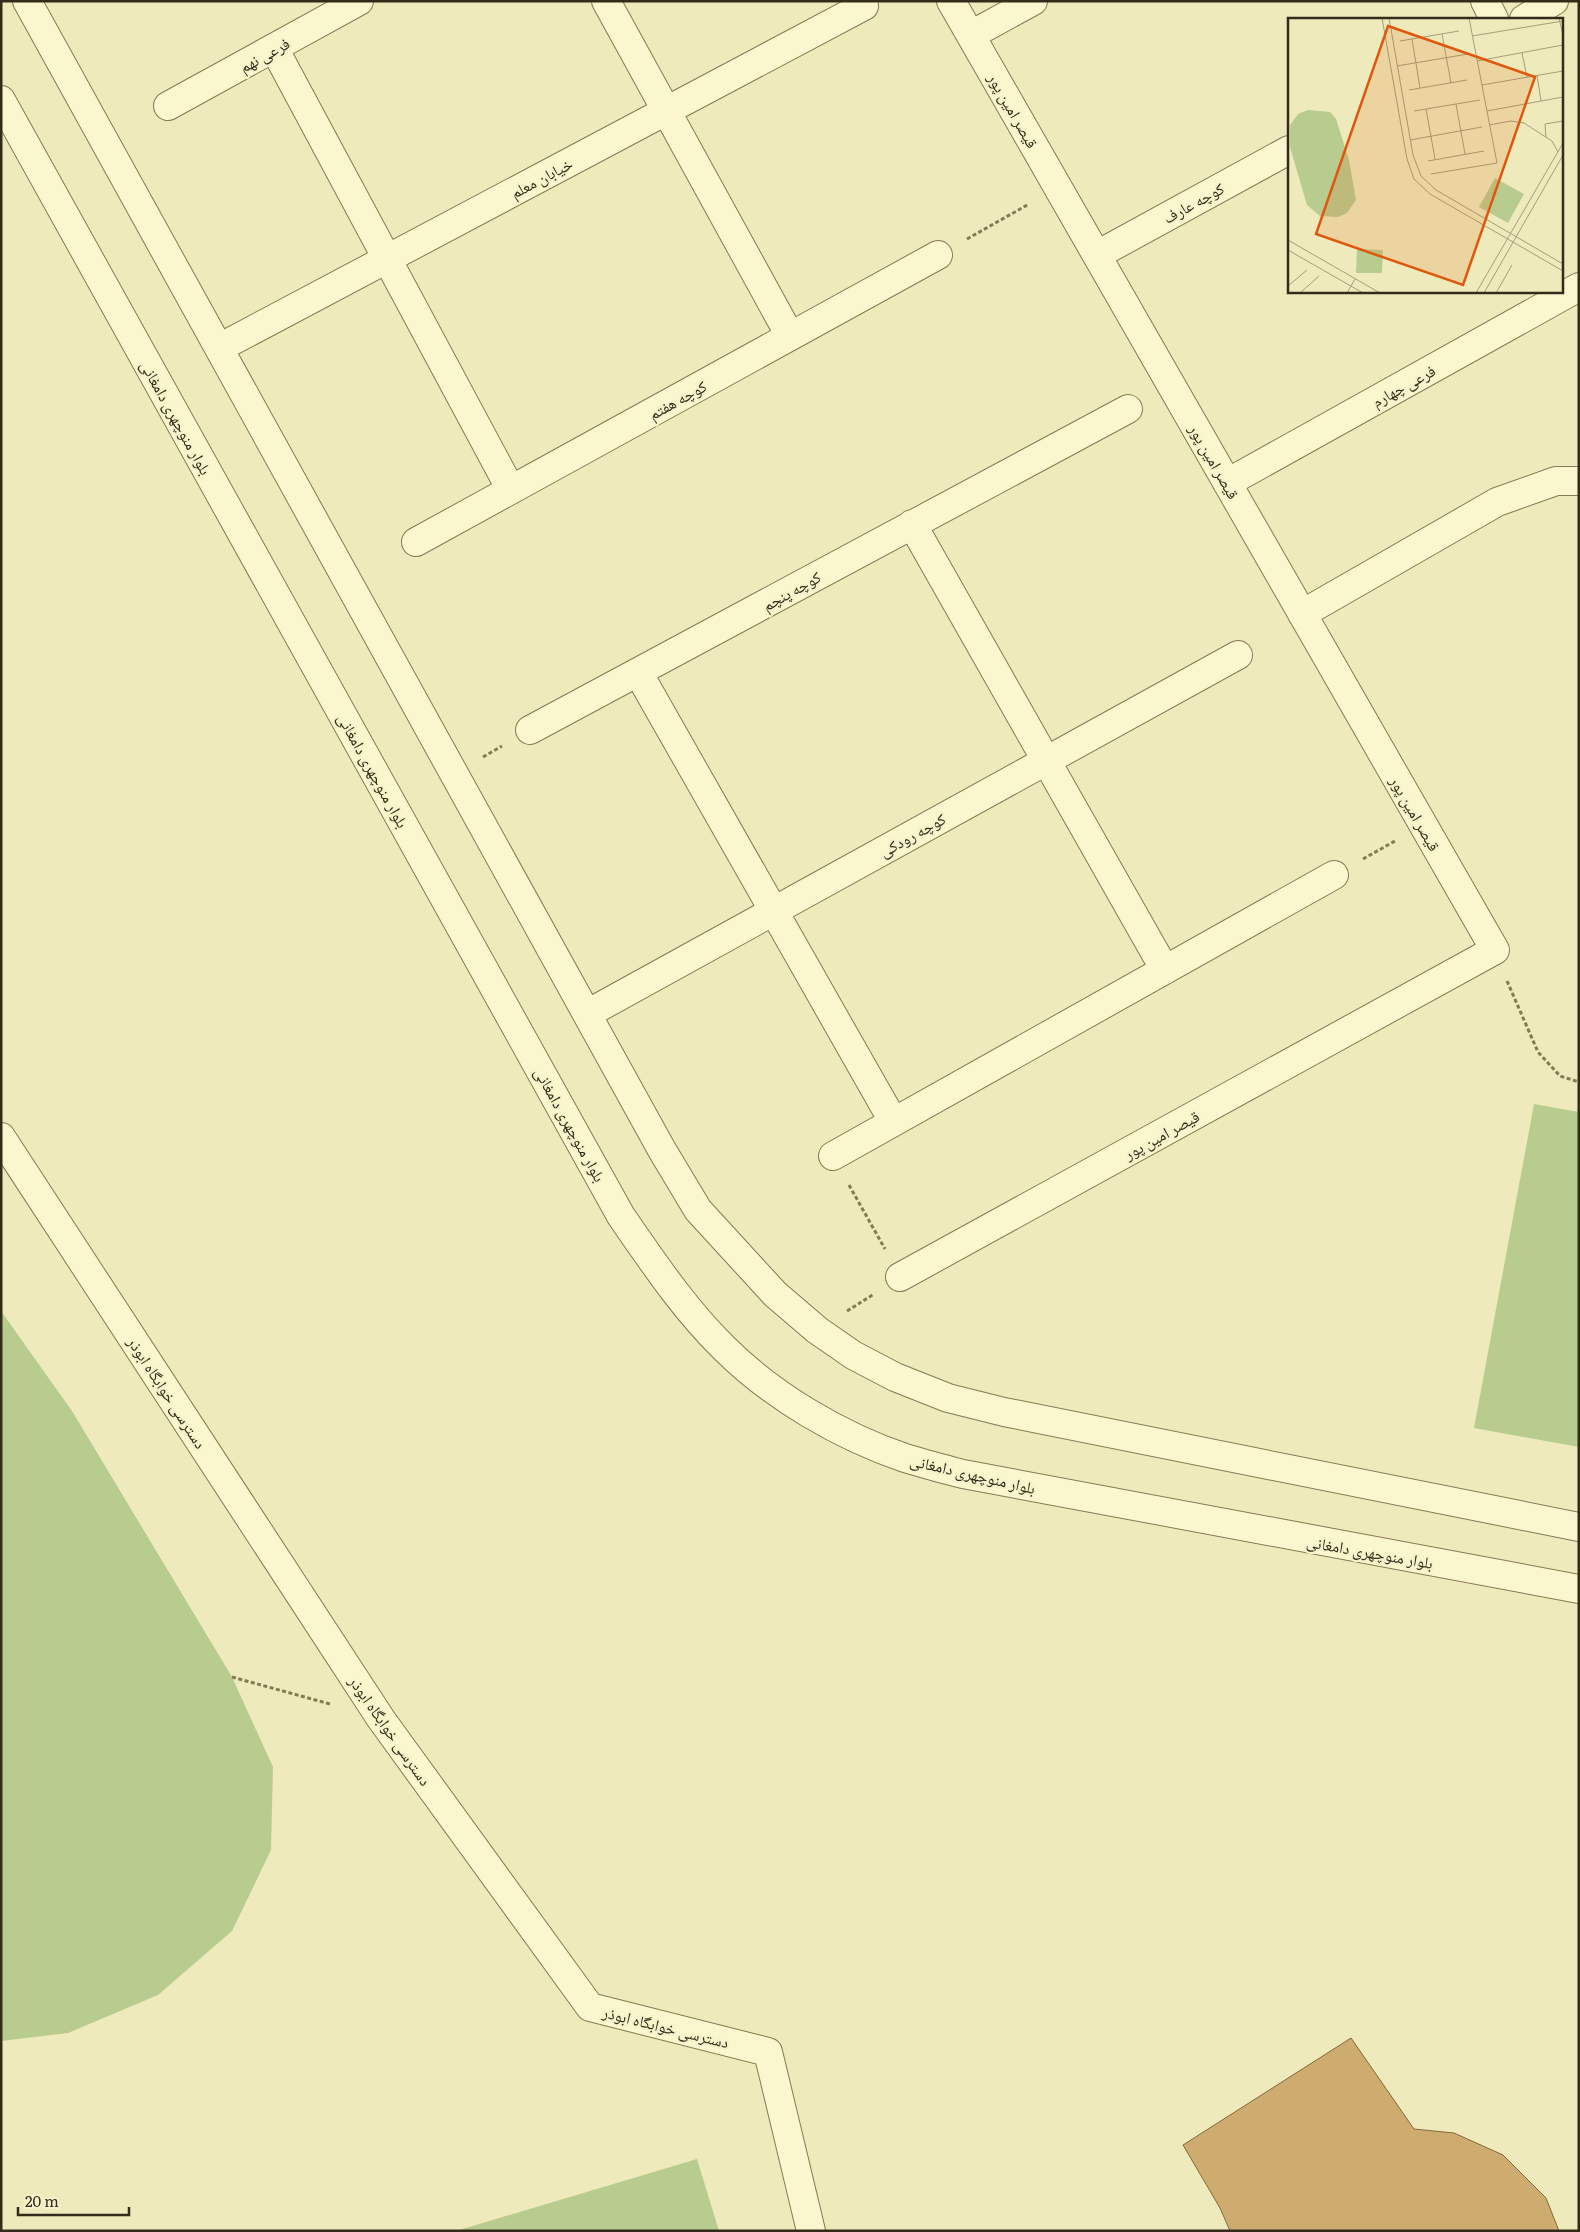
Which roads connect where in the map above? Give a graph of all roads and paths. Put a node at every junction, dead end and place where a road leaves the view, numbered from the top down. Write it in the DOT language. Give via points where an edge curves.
graph roads {
  1 [pos="27,1"];
  2 [pos="359,1"];
  3 [pos="606,1"];
  4 [pos="952,1"];
  5 [pos="1033,1"];
  6 [pos="1485,1"];
  7 [pos="1554,1"];
  8 [pos="864,6"];
  9 [pos="1494,18"];
  10 [pos="1526,18"];
  11 [pos="971,35"];
  12 [pos="274,48"];
  13 [pos="1,100"];
  14 [pos="168,106"];
  15 [pos="665,111"];
  16 [pos="1288,151"];
  17 [pos="1058,187"];
  18 [pos="938,255"];
  19 [pos="1097,255"];
  20 [pos="386,259"];
  21 [pos="1579,287"];
  22 [pos="790,336"];
  23 [pos="219,348"];
  24 [pos="1128,409"];
  25 [pos="1579,480"];
  26 [pos="1228,483"];
  27 [pos="511,490"];
  28 [pos="912,524"];
  29 [pos="416,542"];
  30 [pos="1302,614"];
  31 [pos="1238,655"];
  32 [pos="638,674"];
  33 [pos="530,730"];
  34 [pos="1046,759"];
  35 [pos="454,773"];
  36 [pos="1424,825"];
  37 [pos="1334,875"];
  38 [pos="775,910"];
  39 [pos="1495,950"];
  40 [pos="1165,970"];
  41 [pos="587,1014"];
  42 [pos="1579,1082"];
  43 [pos="893,1121"];
  44 [pos="1,1137"];
  45 [pos="833,1156"];
  46 [pos="900,1277"];
  47 [pos="817,1330"];
  48 [pos="1579,1527"];
  49 [pos="1579,1589"];
  50 [pos="232,1677"];
  51 [pos="381,1719"];
  52 [pos="811,2231"];
  1 -- 23 [label="street"];
  2 -- 12 [label="street, فرعی نهم"];
  3 -- 15 [label="street"];
  4 -- 11 [label="street, قیصر امین پور"];
  5 -- 11 [label="street"];
  6 -- 9 [label="street"];
  7 -- 10 [label="street"];
  8 -- 15 [label="street, خیابان معلم"];
  11 -- 17 [label="street, قیصر امین پور"];
  12 -- 14 [label="street, فرعی نهم"];
  12 -- 20 [label="street"];
  13 -- 49 [label="street, بلوار منوچهری دامغانی" via="621,1216 662,1274 724,1348 758,1378 804,1409 853,1436 904,1458 963,1474"];
  15 -- 20 [label="street, خیابان معلم"];
  15 -- 22 [label="street"];
  16 -- 19 [label="street, کوچه عارف"];
  17 -- 18 [label="path"];
  17 -- 19 [label="street, قیصر امین پور"];
  18 -- 22 [label="street, کوچه هفتم"];
  19 -- 26 [label="street, قیصر امین پور"];
  20 -- 23 [label="street, خیابان معلم"];
  20 -- 27 [label="street"];
  21 -- 26 [label="street, فرعی چهارم"];
  22 -- 27 [label="street, کوچه هفتم"];
  23 -- 35 [label="street"];
  24 -- 28 [label="street, کوچه پنچم"];
  25 -- 30 [label="street" via="1556,481 1497,502"];
  26 -- 30 [label="street, قیصر امین پور"];
  27 -- 29 [label="street, کوچه هفتم"];
  28 -- 32 [label="street, کوچه پنچم"];
  28 -- 34 [label="street"];
  30 -- 36 [label="street, قیصر امین پور"];
  31 -- 34 [label="street, کوچه رودکی"];
  32 -- 33 [label="street, کوچه پنچم"];
  32 -- 38 [label="street"];
  33 -- 35 [label="path"];
  34 -- 38 [label="street, کوچه رودکی"];
  34 -- 40 [label="street"];
  35 -- 41 [label="street"];
  36 -- 37 [label="path"];
  36 -- 39 [label="street, قیصر امین پور"];
  37 -- 40 [label="street"];
  38 -- 41 [label="street, کوچه رودکی"];
  38 -- 43 [label="street"];
  39 -- 42 [label="path" via="1516,1007 1538,1052 1560,1076"];
  39 -- 46 [label="street, قیصر امین پور"];
  40 -- 43 [label="street"];
  41 -- 47 [label="street" via="698,1210 775,1294"];
  43 -- 45 [label="street"];
  44 -- 51 [label="street, دسترسی خوابگاه ابوذر"];
  45 -- 46 [label="path"];
  46 -- 47 [label="path"];
  47 -- 48 [label="street" via="853,1355 895,1377 948,1398"];
  50 -- 51 [label="path"];
  51 -- 52 [label="street, دسترسی خوابگاه ابوذر" via="590,2007 768,2052"];
}
